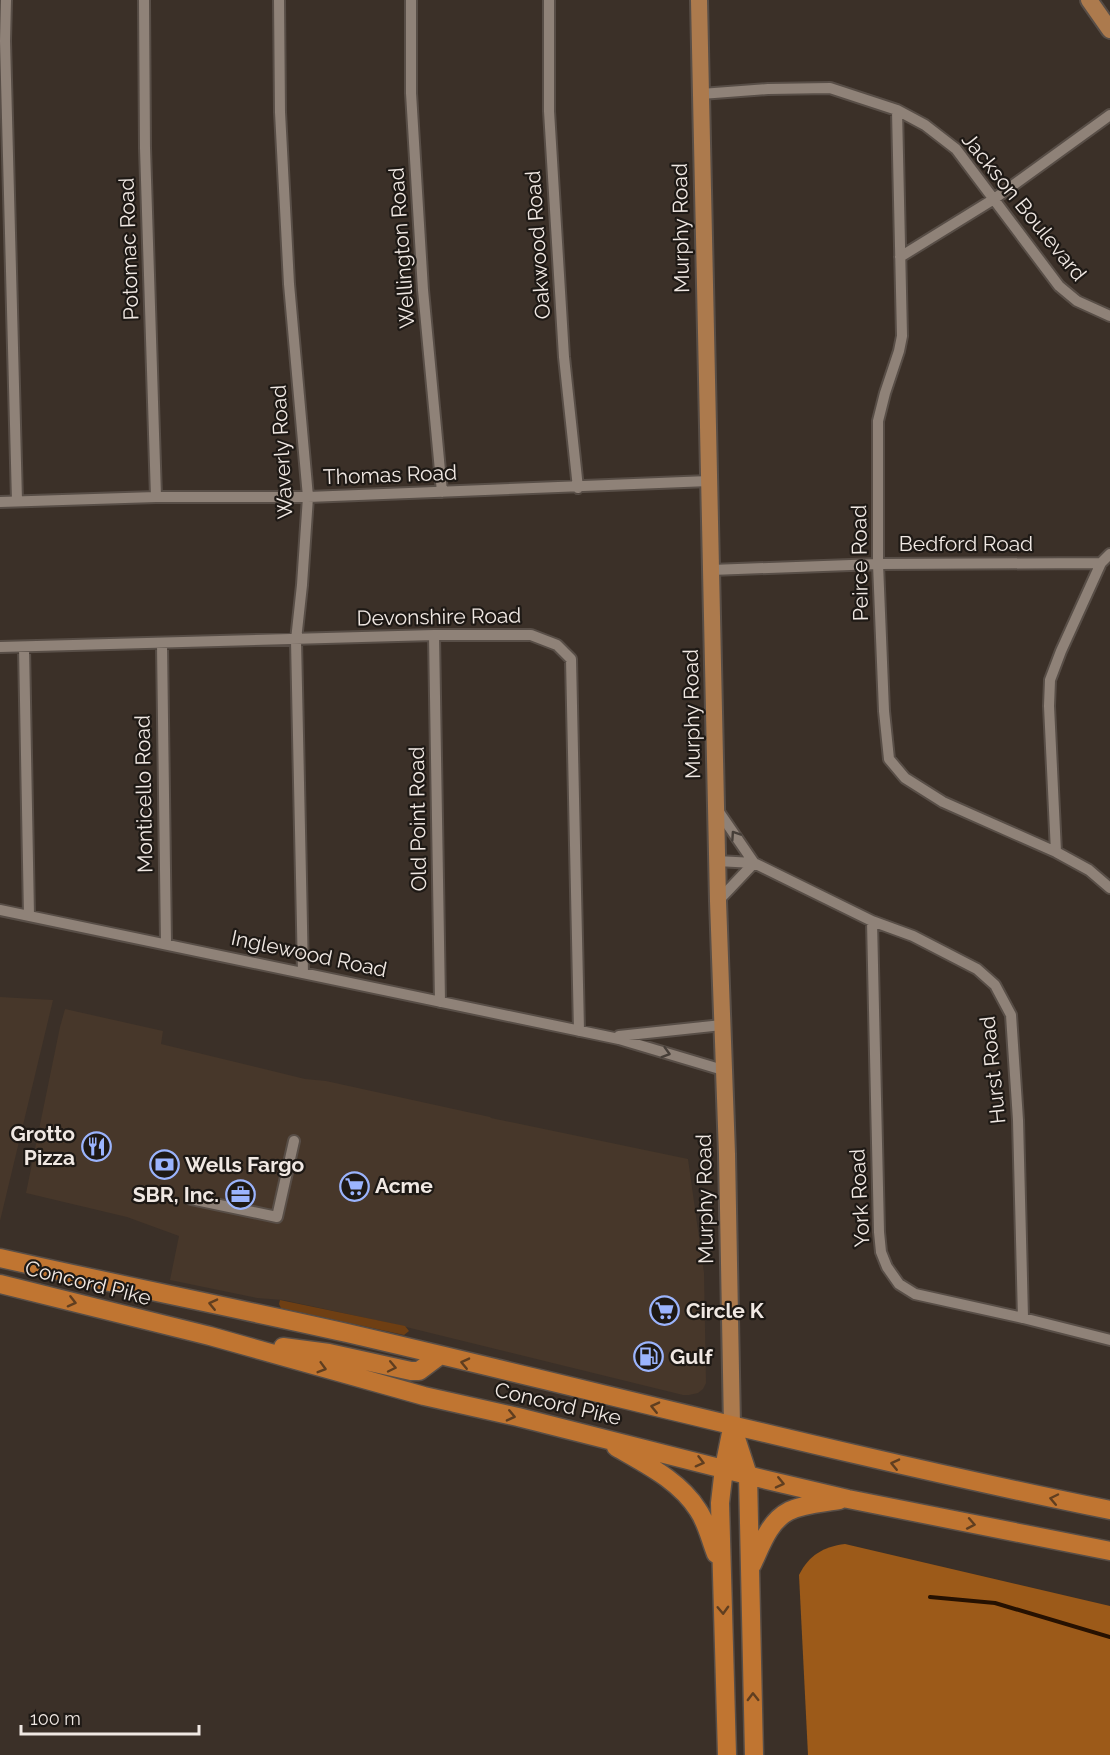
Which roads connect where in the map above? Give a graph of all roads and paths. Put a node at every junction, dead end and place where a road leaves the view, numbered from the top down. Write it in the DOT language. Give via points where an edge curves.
graph roads {
  1 [pos="6,0"];
  2 [pos="144,0"];
  3 [pos="279,0"];
  4 [pos="411,0"];
  5 [pos="549,0"];
  6 [pos="699,0"];
  7 [pos="1089,0"];
  8 [pos="1110,30"];
  9 [pos="701,94"];
  10 [pos="897,110"];
  11 [pos="1110,115"];
  12 [pos="994,199"];
  13 [pos="900,257"];
  14 [pos="1110,316"];
  15 [pos="709,481"];
  16 [pos="579,488"];
  17 [pos="442,492"];
  18 [pos="156,497"];
  19 [pos="308,497"];
  20 [pos="17,501"];
  21 [pos="0,502"];
  22 [pos="1110,554"];
  23 [pos="1101,563"];
  24 [pos="878,564"];
  25 [pos="711,570"];
  26 [pos="434,635"];
  27 [pos="296,640"];
  28 [pos="162,644"];
  29 [pos="0,647"];
  30 [pos="24,647"];
  31 [pos="716,807"];
  32 [pos="1056,852"];
  33 [pos="717,861"];
  34 [pos="754,863"];
  35 [pos="1110,888"];
  36 [pos="718,900"];
  37 [pos="0,910"];
  38 [pos="29,916"];
  39 [pos="872,921"];
  40 [pos="166,944"];
  41 [pos="303,973"];
  42 [pos="441,1002"];
  43 [pos="722,1025"];
  44 [pos="579,1030"];
  45 [pos="610,1037"];
  46 [pos="723,1070"];
  47 [pos="294,1141"];
  48 [pos="191,1199"];
  49 [pos="0,1258"];
  50 [pos="0,1284"];
  51 [pos="1023,1318"];
  52 [pos="210,1336"];
  53 [pos="1110,1340"];
  54 [pos="439,1356"];
  55 [pos="732,1426"];
  56 [pos="599,1437"];
  57 [pos="724,1468"];
  58 [pos="748,1475"];
  59 [pos="848,1499"];
  60 [pos="1110,1510"];
  61 [pos="1110,1551"];
  62 [pos="722,1568"];
  63 [pos="750,1570"];
  64 [pos="727,1755"];
  65 [pos="754,1755"];
  1 -- 20 [label="street"];
  2 -- 18 [label="street, Potomac Road"];
  3 -- 19 [label="street, Waverly Road" via="289,284"];
  4 -- 17 [label="street, Wellington Road" via="411,93 423,290"];
  5 -- 16 [label="street, Oakwood Road" via="551,146 564,357"];
  6 -- 9 [label="main road, Murphy Road"];
  7 -- 8 [label="main road"];
  9 -- 10 [label="street, Jackson Boulevard" via="830,88"];
  9 -- 15 [label="main road, Murphy Road"];
  10 -- 12 [label="street, Jackson Boulevard" via="956,149"];
  10 -- 13 [label="street, Peirce Road"];
  11 -- 12 [label="street"];
  12 -- 13 [label="street"];
  12 -- 14 [label="street, Jackson Boulevard" via="1059,286 1077,301"];
  13 -- 24 [label="street, Peirce Road" via="902,336 878,421"];
  15 -- 16 [label="street, Thomas Road"];
  15 -- 25 [label="main road, Murphy Road"];
  16 -- 17 [label="street, Thomas Road"];
  17 -- 19 [label="street, Thomas Road"];
  18 -- 19 [label="street, Thomas Road"];
  18 -- 20 [label="street, Thomas Road"];
  19 -- 27 [label="street, Waverly Road"];
  20 -- 21 [label="street, Thomas Road"];
  22 -- 23 [label="street"];
  23 -- 24 [label="street, Bedford Road"];
  23 -- 32 [label="street" via="1050,680"];
  24 -- 25 [label="street, Bedford Road"];
  24 -- 32 [label="street, Peirce Road" via="889,759 905,778 943,802"];
  25 -- 31 [label="main road, Murphy Road"];
  26 -- 27 [label="street, Devonshire Road"];
  26 -- 42 [label="street, Old Point Road"];
  26 -- 44 [label="street, Devonshire Road" via="531,635 557,645 571,659"];
  27 -- 28 [label="street, Devonshire Road"];
  27 -- 41 [label="street, Waverly Road"];
  28 -- 30 [label="street, Devonshire Road"];
  28 -- 40 [label="street, Monticello Road"];
  29 -- 30 [label="street, Devonshire Road"];
  30 -- 38 [label="street"];
  31 -- 33 [label="main road, Murphy Road"];
  34 -- 31 [label="street, one-way"];
  32 -- 35 [label="street, Peirce Road" via="1089,870"];
  33 -- 34 [label="street, Hurst Road"];
  33 -- 36 [label="main road, Murphy Road"];
  34 -- 36 [label="street"];
  34 -- 39 [label="street, Hurst Road"];
  36 -- 43 [label="main road, Murphy Road"];
  37 -- 38 [label="street, Inglewood Road"];
  38 -- 40 [label="street, Inglewood Road"];
  39 -- 51 [label="street, Hurst Road" via="913,936 976,969 995,985 1011,1015"];
  39 -- 51 [label="street, York Road" via="879,1232 886,1267 899,1284 915,1294"];
  40 -- 41 [label="street, Inglewood Road"];
  41 -- 42 [label="street, Inglewood Road"];
  42 -- 44 [label="street, Inglewood Road"];
  43 -- 45 [label="street, Inglewood Road"];
  43 -- 46 [label="main road, Murphy Road"];
  44 -- 45 [label="street, Inglewood Road"];
  45 -- 46 [label="street, Inglewood Road, one-way"];
  46 -- 55 [label="main road, Murphy Road"];
  47 -- 48 [label="street" via="277,1217"];
  54 -- 49 [label="highway, Concord Pike, one-way"];
  50 -- 52 [label="highway, Concord Pike, one-way"];
  51 -- 53 [label="street, York Road"];
  52 -- 54 [label="highway, one-way" via="329,1353 411,1371 419,1371"];
  52 -- 56 [label="highway, Concord Pike, one-way" via="424,1396"];
  55 -- 54 [label="highway, Concord Pike, one-way"];
  55 -- 57 [label="highway"];
  55 -- 58 [label="highway"];
  60 -- 55 [label="highway, Concord Pike, one-way"];
  56 -- 57 [label="highway, Concord Pike, one-way"];
  56 -- 62 [label="highway" via="675,1484 691,1500 705,1523"];
  57 -- 58 [label="highway, Concord Pike"];
  57 -- 62 [label="highway" via="720,1503"];
  58 -- 59 [label="highway, Concord Pike, one-way"];
  58 -- 63 [label="highway"];
  59 -- 61 [label="highway, Concord Pike, one-way"];
  59 -- 63 [label="highway" via="797,1508 779,1518"];
  62 -- 64 [label="highway, one-way"];
  65 -- 63 [label="highway, one-way"];
}
